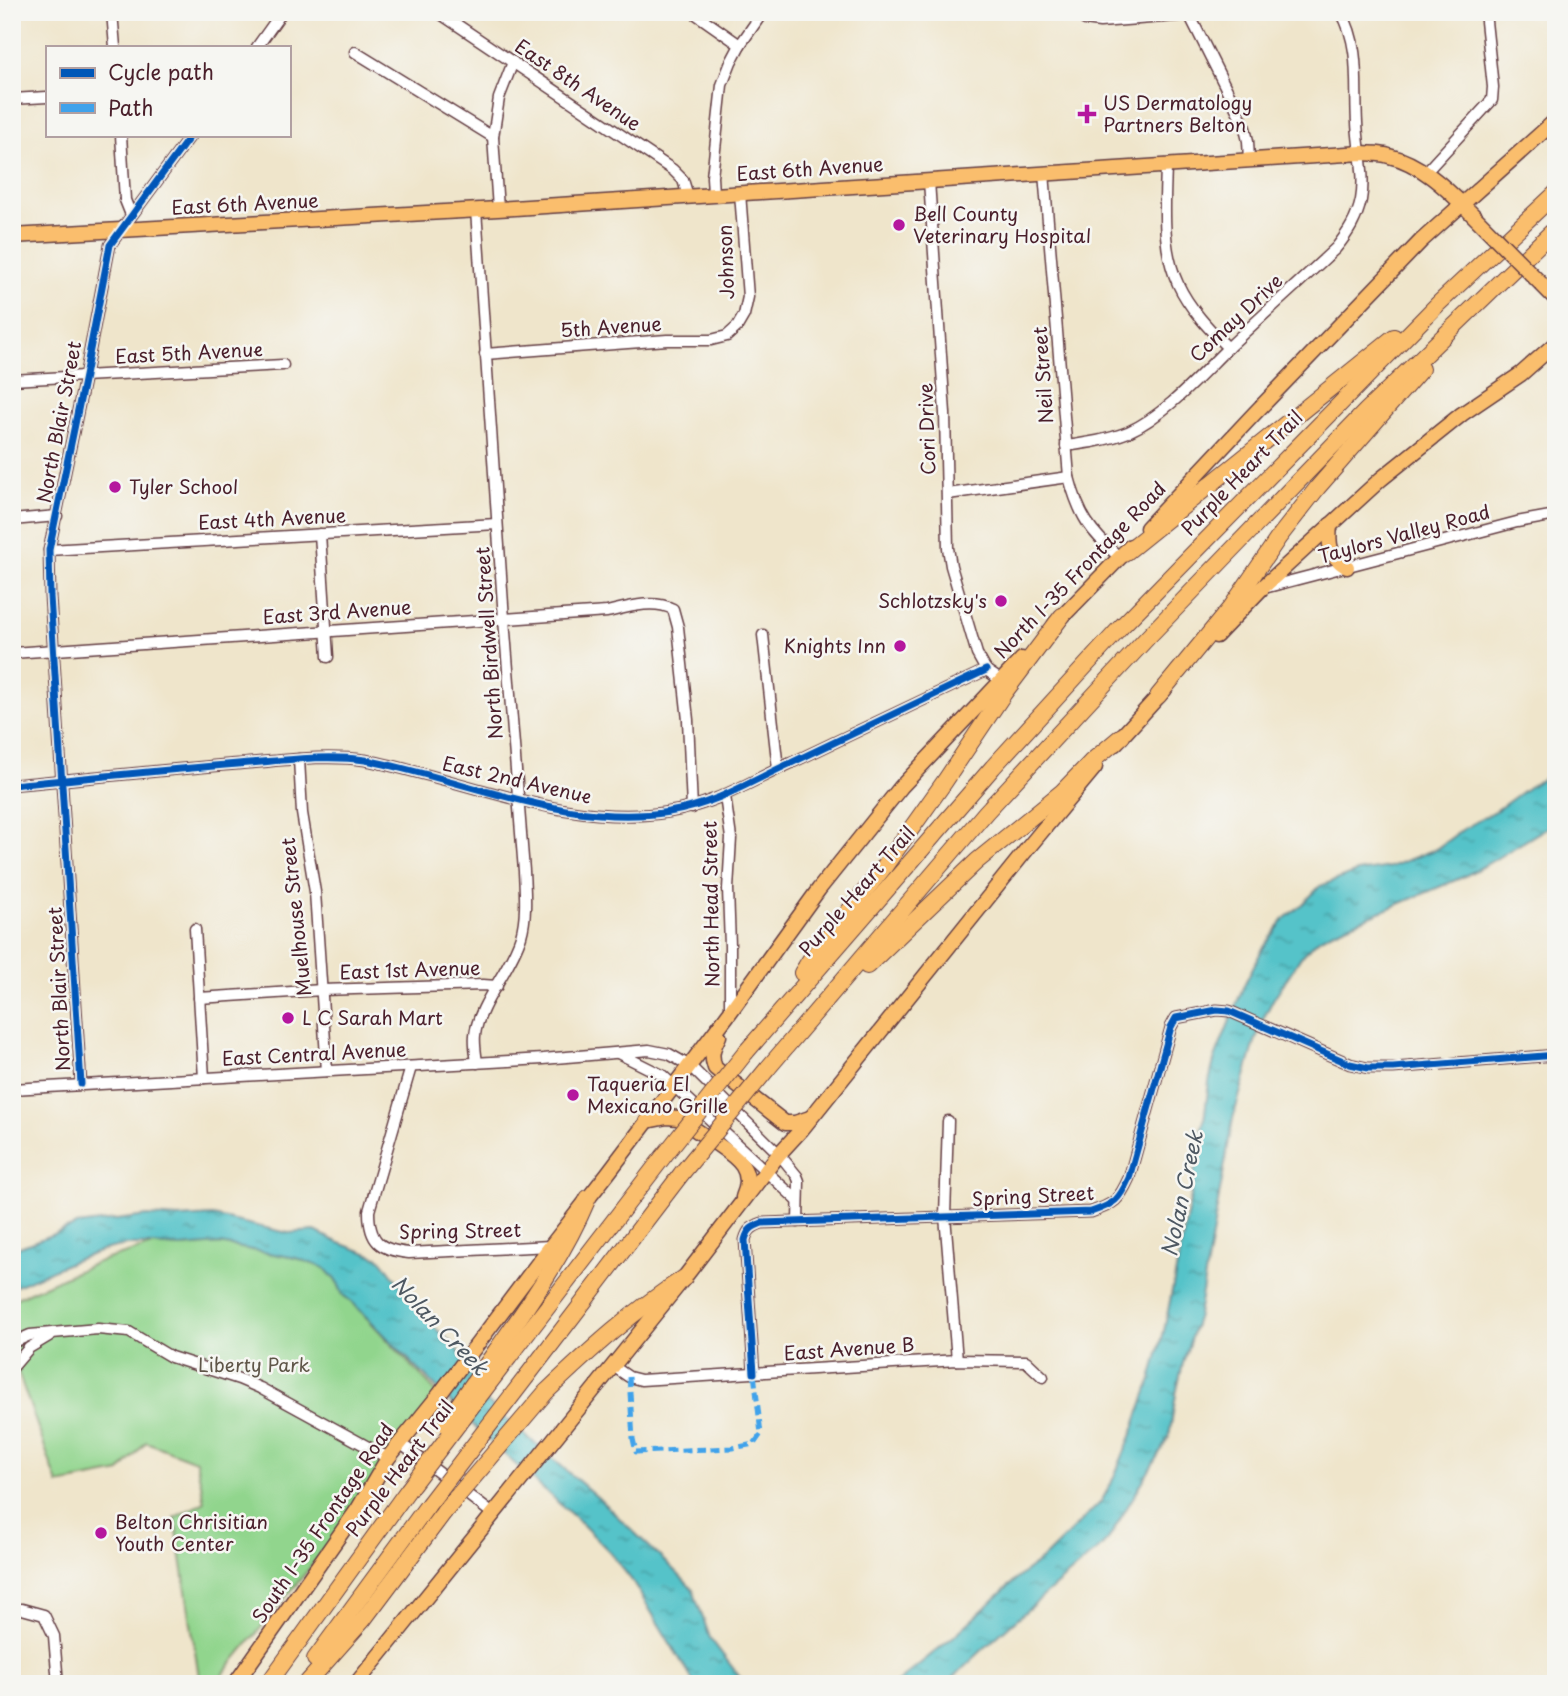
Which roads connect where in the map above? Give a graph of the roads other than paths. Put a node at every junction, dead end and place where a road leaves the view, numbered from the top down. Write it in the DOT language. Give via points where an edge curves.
graph roads {
  1 [pos="112,12"];
  2 [pos="282,12"];
  3 [pos="438,12"];
  4 [pos="693,12"];
  5 [pos="763,12"];
  6 [pos="1076,12"];
  7 [pos="1341,12"];
  8 [pos="1485,12"];
  9 [pos="1189,13"];
  10 [pos="115,46"];
  11 [pos="258,46"];
  12 [pos="740,46"];
  13 [pos="355,52"];
  14 [pos="513,62"];
  15 [pos="46,96"];
  16 [pos="12,99"];
  17 [pos="1556,120"];
  18 [pos="121,136"];
  19 [pos="190,136"];
  20 [pos="493,136"];
  21 [pos="1362,153"];
  22 [pos="1249,160"];
  23 [pos="1166,166"];
  24 [pos="1044,173"];
  25 [pos="1425,173"];
  26 [pos="929,181"];
  27 [pos="1556,192"];
  28 [pos="713,194"];
  29 [pos="740,194"];
  30 [pos="688,196"];
  31 [pos="1466,208"];
  32 [pos="498,209"];
  33 [pos="476,210"];
  34 [pos="131,215"];
  35 [pos="1556,228"];
  36 [pos="119,230"];
  37 [pos="12,236"];
  38 [pos="1556,299"];
  39 [pos="1480,301"];
  40 [pos="1438,304"];
  41 [pos="737,327"];
  42 [pos="1556,343"];
  43 [pos="1228,348"];
  44 [pos="485,354"];
  45 [pos="283,365"];
  46 [pos="85,376"];
  47 [pos="12,380"];
  48 [pos="1066,446"];
  49 [pos="1069,477"];
  50 [pos="947,494"];
  51 [pos="1556,515"];
  52 [pos="57,516"];
  53 [pos="12,520"];
  54 [pos="497,524"];
  55 [pos="1330,525"];
  56 [pos="320,534"];
  57 [pos="49,550"];
  58 [pos="1122,555"];
  59 [pos="1347,566"];
  60 [pos="1261,589"];
  61 [pos="663,604"];
  62 [pos="1062,617"];
  63 [pos="504,619"];
  64 [pos="326,630"];
  65 [pos="763,635"];
  66 [pos="54,649"];
  67 [pos="12,653"];
  68 [pos="328,657"];
  69 [pos="986,670"];
  70 [pos="1002,681"];
  71 [pos="1158,696"];
  72 [pos="1122,736"];
  73 [pos="299,759"];
  74 [pos="778,769"];
  75 [pos="63,780"];
  76 [pos="12,785"];
  77 [pos="724,796"];
  78 [pos="518,799"];
  79 [pos="692,808"];
  80 [pos="195,929"];
  81 [pos="497,986"];
  82 [pos="322,990"];
  83 [pos="199,998"];
  84 [pos="730,1012"];
  85 [pos="773,1019"];
  86 [pos="804,1026"];
  87 [pos="618,1053"];
  88 [pos="1556,1055"];
  89 [pos="477,1063"];
  90 [pos="690,1066"];
  91 [pos="411,1067"];
  92 [pos="327,1070"];
  93 [pos="204,1077"];
  94 [pos="80,1084"];
  95 [pos="675,1085"];
  96 [pos="12,1089"];
  97 [pos="810,1118"];
  98 [pos="647,1121"];
  99 [pos="948,1121"];
  100 [pos="779,1154"];
  101 [pos="766,1171"];
  102 [pos="588,1198"];
  103 [pos="798,1201"];
  104 [pos="945,1216"];
  105 [pos="727,1222"];
  106 [pos="798,1222"];
  107 [pos="551,1246"];
  108 [pos="684,1278"];
  109 [pos="55,1333"];
  110 [pos="12,1343"];
  111 [pos="502,1354"];
  112 [pos="957,1360"];
  113 [pos="613,1366"];
  114 [pos="12,1368"];
  115 [pos="754,1373"];
  116 [pos="1043,1377"];
  117 [pos="405,1437"];
  118 [pos="388,1458"];
  119 [pos="492,1514"];
  120 [pos="12,1610"];
  121 [pos="58,1684"];
  122 [pos="235,1684"];
  123 [pos="268,1684"];
  124 [pos="298,1684"];
  125 [pos="306,1684"];
  126 [pos="356,1684"];
  1 -- 10 [label="street"];
  2 -- 11 [label="street"];
  3 -- 14 [label="street, East 8th Avenue"];
  4 -- 12 [label="street"];
  5 -- 12 [label="street"];
  6 -- 9 [label="street" via="1084,20 1100,22"];
  7 -- 21 [label="street, Comay Drive" via="1355,51"];
  8 -- 25 [label="street" via="1492,100"];
  9 -- 22 [label="street" via="1244,124"];
  12 -- 28 [label="street" via="722,85"];
  13 -- 20 [label="street"];
  14 -- 20 [label="street" via="499,98"];
  14 -- 30 [label="street, East 8th Avenue" via="673,170 683,180"];
  15 -- 16 [label="street"];
  17 -- 31 [label="main road, North I-35 Frontage Road"];
  18 -- 34 [label="street" via="125,201"];
  19 -- 34 [label="street, North Blair Street"];
  20 -- 32 [label="street"];
  21 -- 22 [label="main road, East 6th Avenue"];
  21 -- 25 [label="main road, East 6th Avenue" via="1392,156"];
  21 -- 43 [label="street, Comay Drive" via="1361,199 1350,231"];
  22 -- 23 [label="main road, East 6th Avenue"];
  23 -- 24 [label="main road, East 6th Avenue"];
  23 -- 43 [label="street" via="1168,250 1173,271 1186,298"];
  24 -- 26 [label="main road, East 6th Avenue"];
  24 -- 48 [label="street, Neil Street"];
  25 -- 31 [label="main road, East 6th Avenue"];
  26 -- 29 [label="main road, East 6th Avenue"];
  26 -- 50 [label="street, Cori Drive"];
  27 -- 40 [label="highway, Purple Heart Trail"];
  28 -- 29 [label="main road, East 6th Avenue"];
  28 -- 30 [label="main road, East 6th Avenue"];
  29 -- 41 [label="street, Johnson" via="748,297"];
  30 -- 32 [label="main road, East 6th Avenue"];
  31 -- 38 [label="main road, East 6th Avenue, bridge"];
  31 -- 58 [label="main road, North I-35 Frontage Road" via="1421,242"];
  32 -- 33 [label="main road, East 6th Avenue"];
  33 -- 36 [label="main road, East 6th Avenue"];
  33 -- 44 [label="street, North Birdwell Street"];
  34 -- 36 [label="street, North Blair Street"];
  35 -- 39 [label="highway"];
  36 -- 37 [label="main road, East 6th Avenue"];
  36 -- 46 [label="street, North Blair Street" via="110,245"];
  39 -- 71 [label="highway" via="1312,495 1232,606"];
  39 -- 86 [label="highway" via="1365,412 1139,646 986,812"];
  40 -- 58 [label="highway"];
  40 -- 85 [label="highway, Purple Heart Trail" via="1112,637"];
  41 -- 44 [label="street, 5th Avenue" via="727,336 711,340"];
  42 -- 55 [label="main road" via="1409,455"];
  43 -- 48 [label="street, Comay Drive" via="1171,402 1139,425 1110,438"];
  44 -- 54 [label="street, North Birdwell Street"];
  45 -- 46 [label="street, East 5th Avenue"];
  46 -- 47 [label="street, East 5th Avenue"];
  46 -- 52 [label="street, North Blair Street"];
  48 -- 49 [label="street, Neil Street"];
  49 -- 50 [label="street"];
  49 -- 58 [label="street, Neil Street" via="1077,506 1096,536"];
  50 -- 69 [label="street, Cori Drive" via="951,566"];
  51 -- 59 [label="street, Taylors Valley Road"];
  52 -- 53 [label="street"];
  52 -- 57 [label="street, North Blair Street"];
  54 -- 56 [label="street, East 4th Avenue"];
  54 -- 63 [label="street, North Birdwell Street"];
  55 -- 59 [label="main road" via="1331,552"];
  55 -- 60 [label="main road"];
  56 -- 57 [label="street, East 4th Avenue"];
  56 -- 64 [label="street"];
  57 -- 66 [label="street, North Blair Street"];
  58 -- 62 [label="main road, North I-35 Frontage Road"];
  59 -- 60 [label="street, Taylors Valley Road"];
  60 -- 71 [label="main road"];
  61 -- 63 [label="street, East 3rd Avenue"];
  61 -- 79 [label="street, North Head Street" via="673,608 678,626"];
  62 -- 70 [label="main road, North I-35 Frontage Road"];
  62 -- 85 [label="highway" via="892,857 810,960"];
  63 -- 64 [label="street, East 3rd Avenue"];
  63 -- 78 [label="street, North Birdwell Street"];
  64 -- 66 [label="street, East 3rd Avenue"];
  64 -- 68 [label="street"];
  65 -- 74 [label="street"];
  66 -- 67 [label="street, East 3rd Avenue"];
  66 -- 75 [label="street, North Blair Street"];
  69 -- 70 [label="street"];
  69 -- 74 [label="street, East 2nd Avenue"];
  70 -- 84 [label="main road, North I-35 Frontage Road" via="892,798"];
  71 -- 72 [label="main road"];
  72 -- 86 [label="highway" via="969,869"];
  72 -- 97 [label="main road"];
  73 -- 75 [label="street, East 2nd Avenue"];
  73 -- 78 [label="street, East 2nd Avenue" via="363,760"];
  73 -- 82 [label="street, Muelhouse Street"];
  74 -- 77 [label="street, East 2nd Avenue"];
  75 -- 76 [label="street, East 2nd Avenue"];
  75 -- 94 [label="street, North Blair Street"];
  77 -- 79 [label="street, East 2nd Avenue"];
  77 -- 84 [label="street, North Head Street" via="731,838"];
  78 -- 79 [label="street, East 2nd Avenue" via="611,816"];
  78 -- 81 [label="street, North Birdwell Street" via="525,908 521,935"];
  80 -- 83 [label="street"];
  81 -- 82 [label="street, East 1st Avenue"];
  81 -- 89 [label="street, North Birdwell Street" via="475,1035"];
  82 -- 83 [label="street, East 1st Avenue"];
  82 -- 92 [label="street, Muelhouse Street"];
  83 -- 93 [label="street"];
  84 -- 90 [label="main road, North I-35 Frontage Road"];
  84 -- 97 [label="main road" via="712,1050 715,1068 785,1123"];
  85 -- 111 [label="highway, Purple Heart Trail, bridge"];
  86 -- 124 [label="highway, bridge" via="682,1173 428,1505"];
  87 -- 89 [label="street, East Central Avenue"];
  87 -- 90 [label="street, East Central Avenue" via="649,1050"];
  87 -- 95 [label="street, East Central Avenue"];
  88 -- 104 [label="street, Spring Street" via="1368,1068 1229,1011 1176,1018 1121,1195 1091,1212"];
  89 -- 91 [label="street, East Central Avenue"];
  90 -- 95 [label="main road, North I-35 Frontage Road"];
  90 -- 100 [label="street, East Central Avenue"];
  91 -- 92 [label="street, East Central Avenue"];
  91 -- 107 [label="street, Spring Street" via="369,1211 374,1238 388,1250 410,1253"];
  92 -- 93 [label="street, East Central Avenue"];
  93 -- 94 [label="street, East Central Avenue"];
  94 -- 96 [label="street, East Central Avenue"];
  95 -- 98 [label="main road, South I-35 Frontage Road"];
  95 -- 101 [label="street, East Central Avenue"];
  97 -- 100 [label="main road"];
  98 -- 102 [label="main road, South I-35 Frontage Road"];
  98 -- 105 [label="main road" via="678,1118 737,1158 748,1181"];
  99 -- 104 [label="street"];
  100 -- 101 [label="main road"];
  100 -- 103 [label="street, East Central Avenue" via="797,1176"];
  101 -- 103 [label="street, East Central Avenue"];
  101 -- 105 [label="main road"];
  102 -- 107 [label="main road, South I-35 Frontage Road"];
  102 -- 111 [label="highway"];
  103 -- 106 [label="street, East Central Avenue"];
  104 -- 106 [label="street, Spring Street"];
  104 -- 112 [label="street"];
  105 -- 108 [label="main road"];
  106 -- 115 [label="street, Spring Street" via="762,1223 747,1231"];
  107 -- 117 [label="main road, South I-35 Frontage Road"];
  108 -- 113 [label="main road"];
  108 -- 125 [label="highway, bridge" via="592,1348 546,1392"];
  109 -- 110 [label="street" via="30,1335"];
  109 -- 114 [label="street" via="29,1348"];
  109 -- 118 [label="street" via="129,1332 171,1357 260,1388"];
  111 -- 123 [label="highway, Purple Heart Trail, bridge" via="459,1404 411,1487"];
  112 -- 115 [label="street, East Avenue B"];
  112 -- 116 [label="street, East Avenue B" via="1026,1361"];
  113 -- 115 [label="street, East Avenue B" via="641,1380"];
  113 -- 119 [label="main road"];
  117 -- 118 [label="main road, South I-35 Frontage Road"];
  117 -- 119 [label="street"];
  118 -- 122 [label="main road, South I-35 Frontage Road" via="358,1509"];
  119 -- 126 [label="main road"];
  120 -- 121 [label="street" via="44,1615 54,1636"];
}
